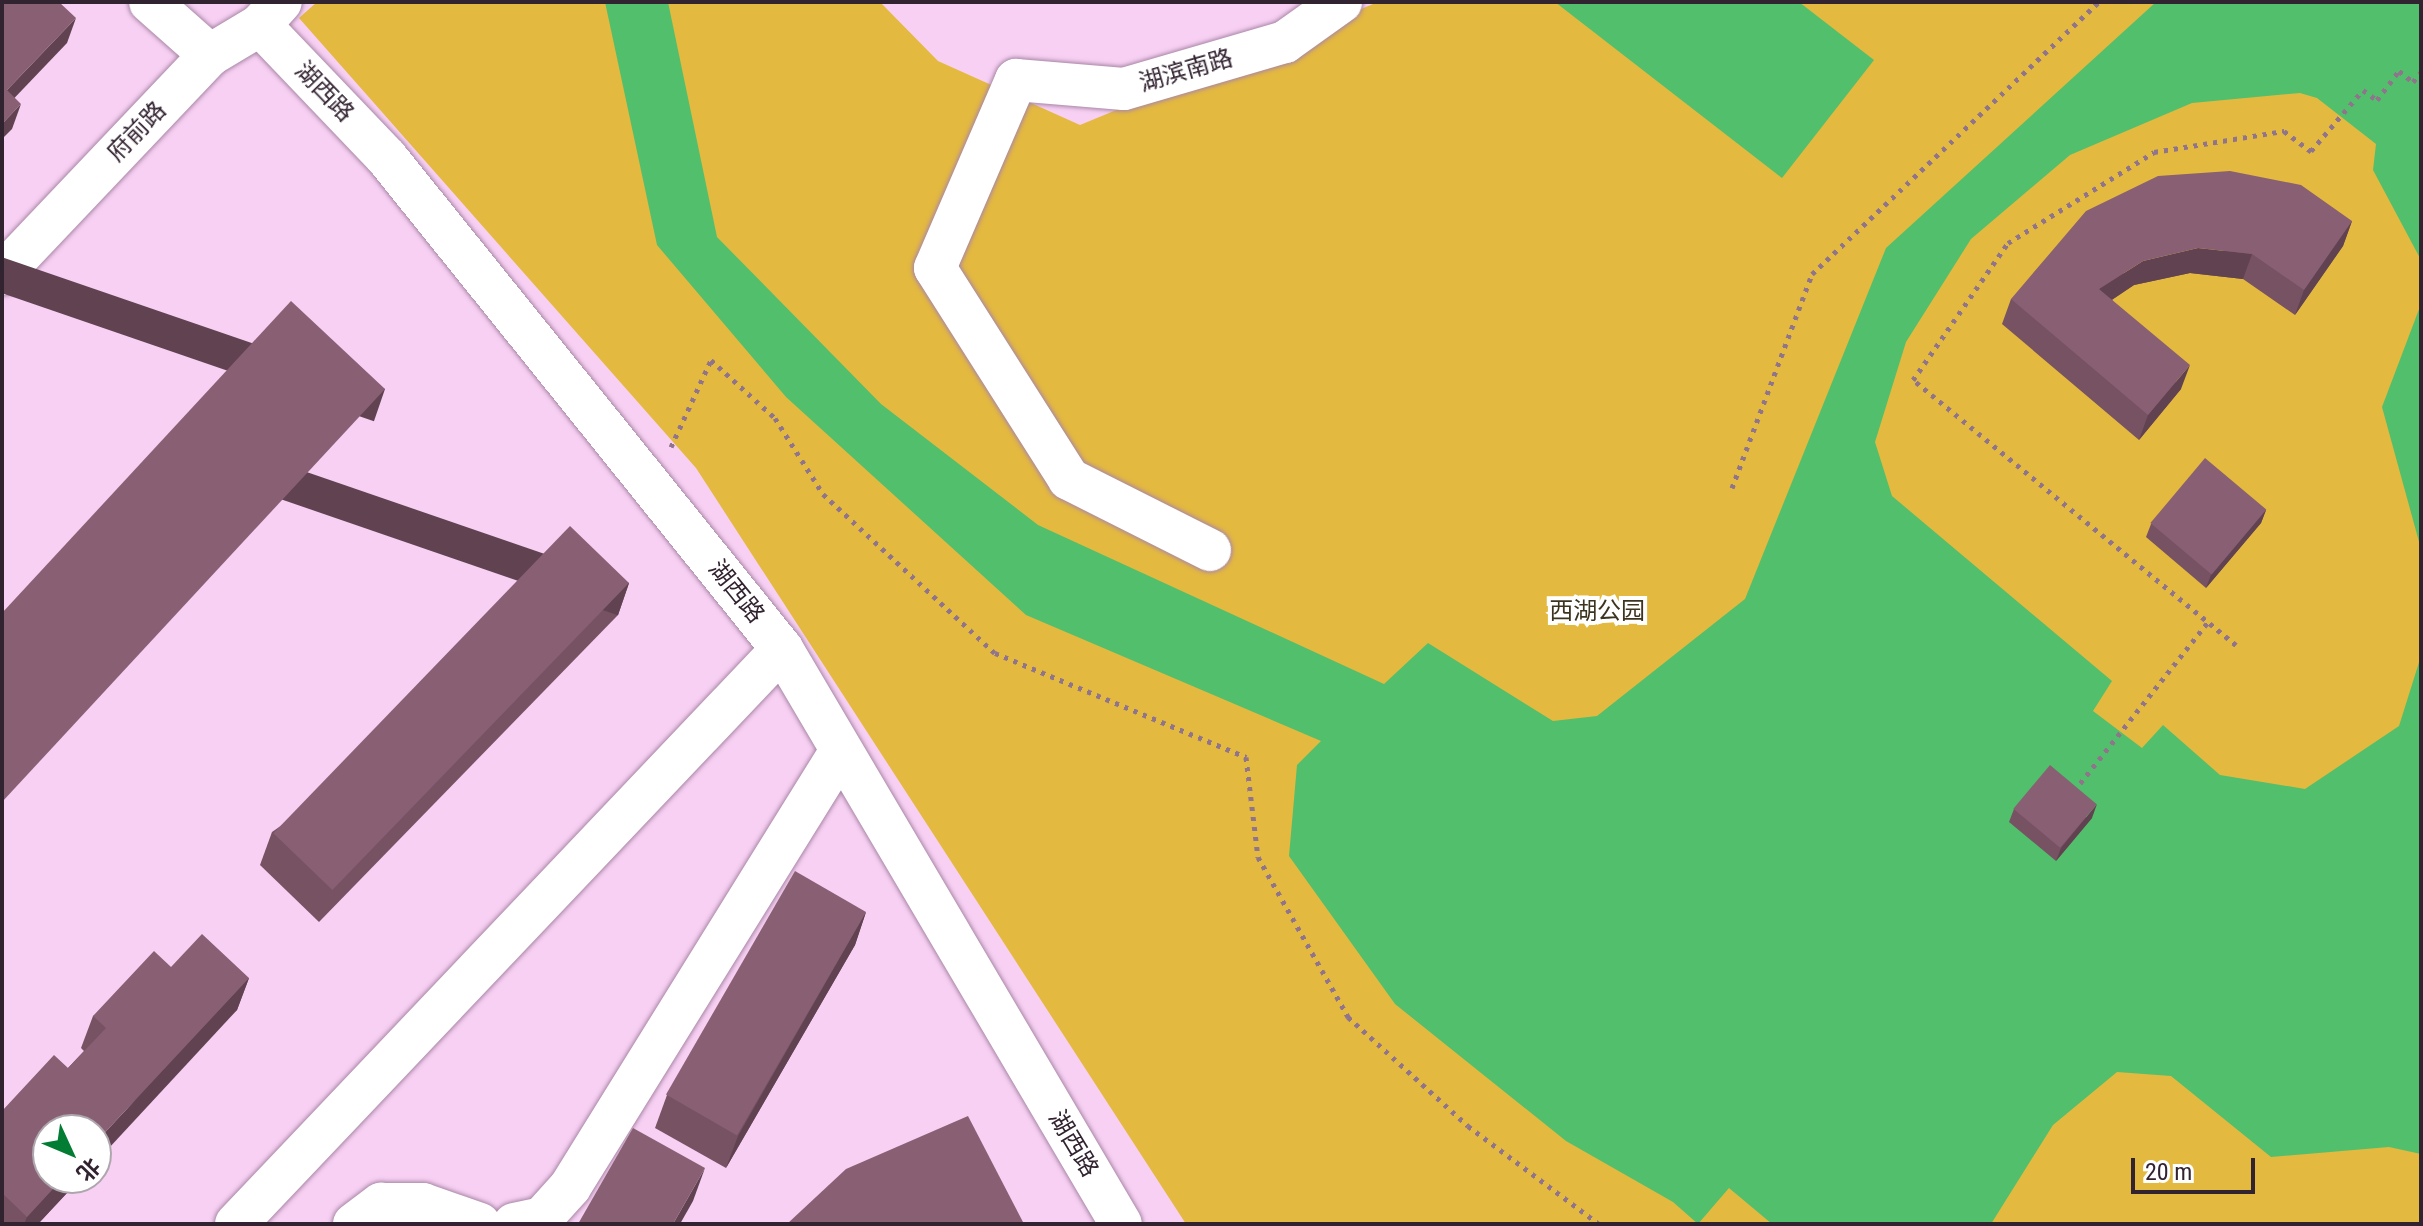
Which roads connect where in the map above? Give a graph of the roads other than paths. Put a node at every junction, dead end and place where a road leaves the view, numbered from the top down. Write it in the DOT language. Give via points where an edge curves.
graph roads {
  1 [pos="150,2"];
  2 [pos="1341,2"];
  3 [pos="270,14"];
  4 [pos="210,55"];
  5 [pos="2,274"];
  6 [pos="1210,550"];
  7 [pos="782,649"];
  8 [pos="840,752"];
  9 [pos="236,1224"];
  10 [pos="354,1224"];
  11 [pos="480,1224"];
  12 [pos="514,1224"];
  13 [pos="1121,1224"];
  1 -- 4 [label="street"];
  2 -- 6 [label="street, 湖滨南路" via="1285,42 1124,89 1016,80 935,268 1069,479"];
  3 -- 4 [label="street, 府前路"];
  3 -- 7 [label="street, 湖西路"];
  4 -- 5 [label="street, 府前路"];
  7 -- 8 [label="street, 湖西路"];
  7 -- 9 [label="street"];
  8 -- 12 [label="street" via="570,1187 542,1218"];
  8 -- 13 [label="street, 湖西路"];
  10 -- 11 [label="street" via="381,1204 423,1204"];
}
